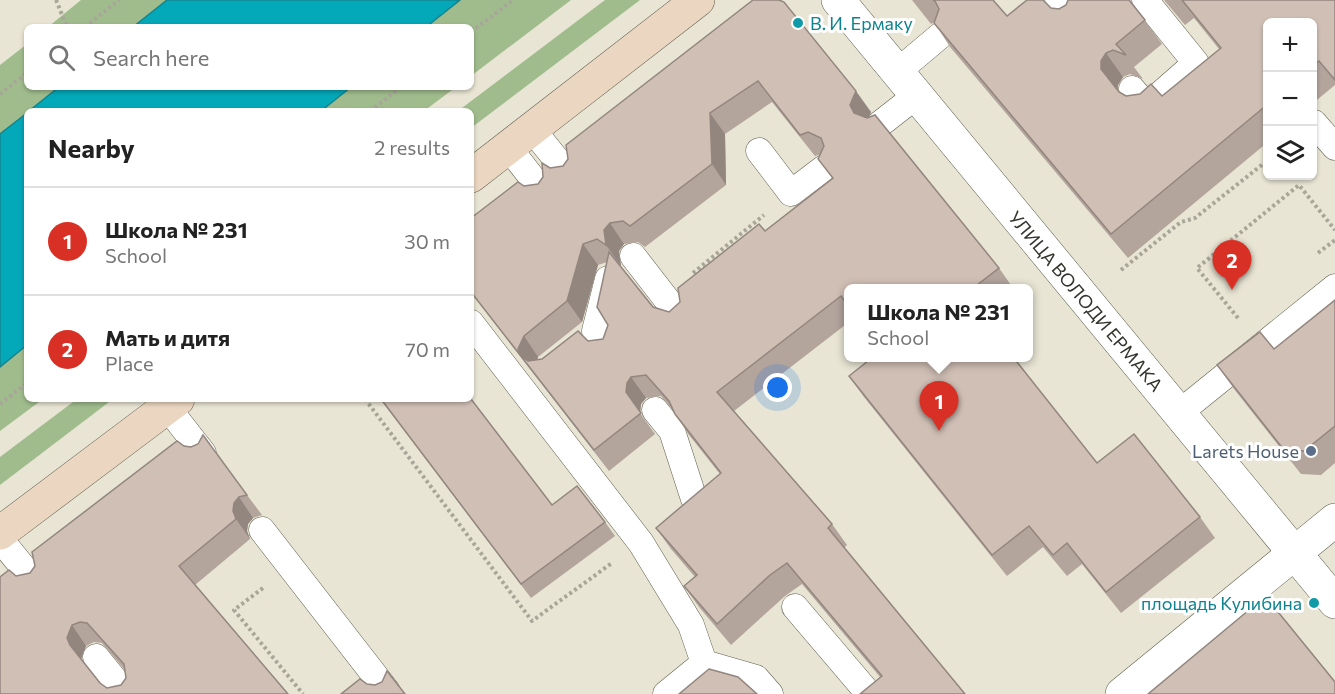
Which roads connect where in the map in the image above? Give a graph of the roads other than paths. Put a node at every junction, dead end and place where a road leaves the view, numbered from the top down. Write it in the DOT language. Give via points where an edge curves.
graph roads {
  1 [pos="698,0"];
  2 [pos="838,0"];
  3 [pos="1144,0"];
  4 [pos="941,35"];
  5 [pos="907,83"];
  6 [pos="1132,89"];
  7 [pos="880,124"];
  8 [pos="1317,126"];
  9 [pos="520,137"];
  10 [pos="1335,147"];
  11 [pos="759,151"];
  12 [pos="824,168"];
  13 [pos="474,174"];
  14 [pos="569,175"];
  15 [pos="544,194"];
  16 [pos="633,256"];
  17 [pos="609,276"];
  18 [pos="1335,287"];
  19 [pos="681,318"];
  20 [pos="474,327"];
  21 [pos="593,342"];
  22 [pos="173,403"];
  23 [pos="655,410"];
  24 [pos="1179,413"];
  25 [pos="203,453"];
  26 [pos="694,499"];
  27 [pos="1335,520"];
  28 [pos="262,530"];
  29 [pos="0,533"];
  30 [pos="0,539"];
  31 [pos="1295,553"];
  32 [pos="35,582"];
  33 [pos="1335,602"];
  34 [pos="795,607"];
  35 [pos="96,657"];
  36 [pos="704,663"];
  37 [pos="387,691"];
  38 [pos="126,694"];
  39 [pos="666,694"];
  40 [pos="770,694"];
  41 [pos="869,694"];
  42 [pos="1122,694"];
  1 -- 9 [label="main road"];
  2 -- 5 [label="street, УЛИЦА ВОЛОДИ ЕРМАКА"];
  3 -- 6 [label="lane" via="1196,63 1147,106"];
  4 -- 5 [label="lane"];
  5 -- 7 [label="lane"];
  5 -- 24 [label="street, УЛИЦА ВОЛОДИ ЕРМАКА"];
  8 -- 10 [label="lane"];
  9 -- 13 [label="main road"];
  9 -- 14 [label="lane"];
  9 -- 15 [label="lane"];
  11 -- 12 [label="lane" via="791,193"];
  16 -- 19 [label="lane"];
  17 -- 21 [label="lane"];
  18 -- 24 [label="lane"];
  20 -- 36 [label="lane" via="641,543 691,625"];
  22 -- 25 [label="lane"];
  22 -- 29 [label="main road"];
  23 -- 26 [label="lane" via="672,431"];
  24 -- 31 [label="street, УЛИЦА ВОЛОДИ ЕРМАКА"];
  27 -- 31 [label="street"];
  28 -- 37 [label="lane"];
  30 -- 32 [label="lane"];
  31 -- 33 [label="street, УЛИЦА ВОЛОДИ ЕРМАКА"];
  31 -- 42 [label="street"];
  34 -- 41 [label="lane"];
  35 -- 38 [label="lane"];
  36 -- 39 [label="lane"];
  36 -- 40 [label="lane" via="756,678"];
}
